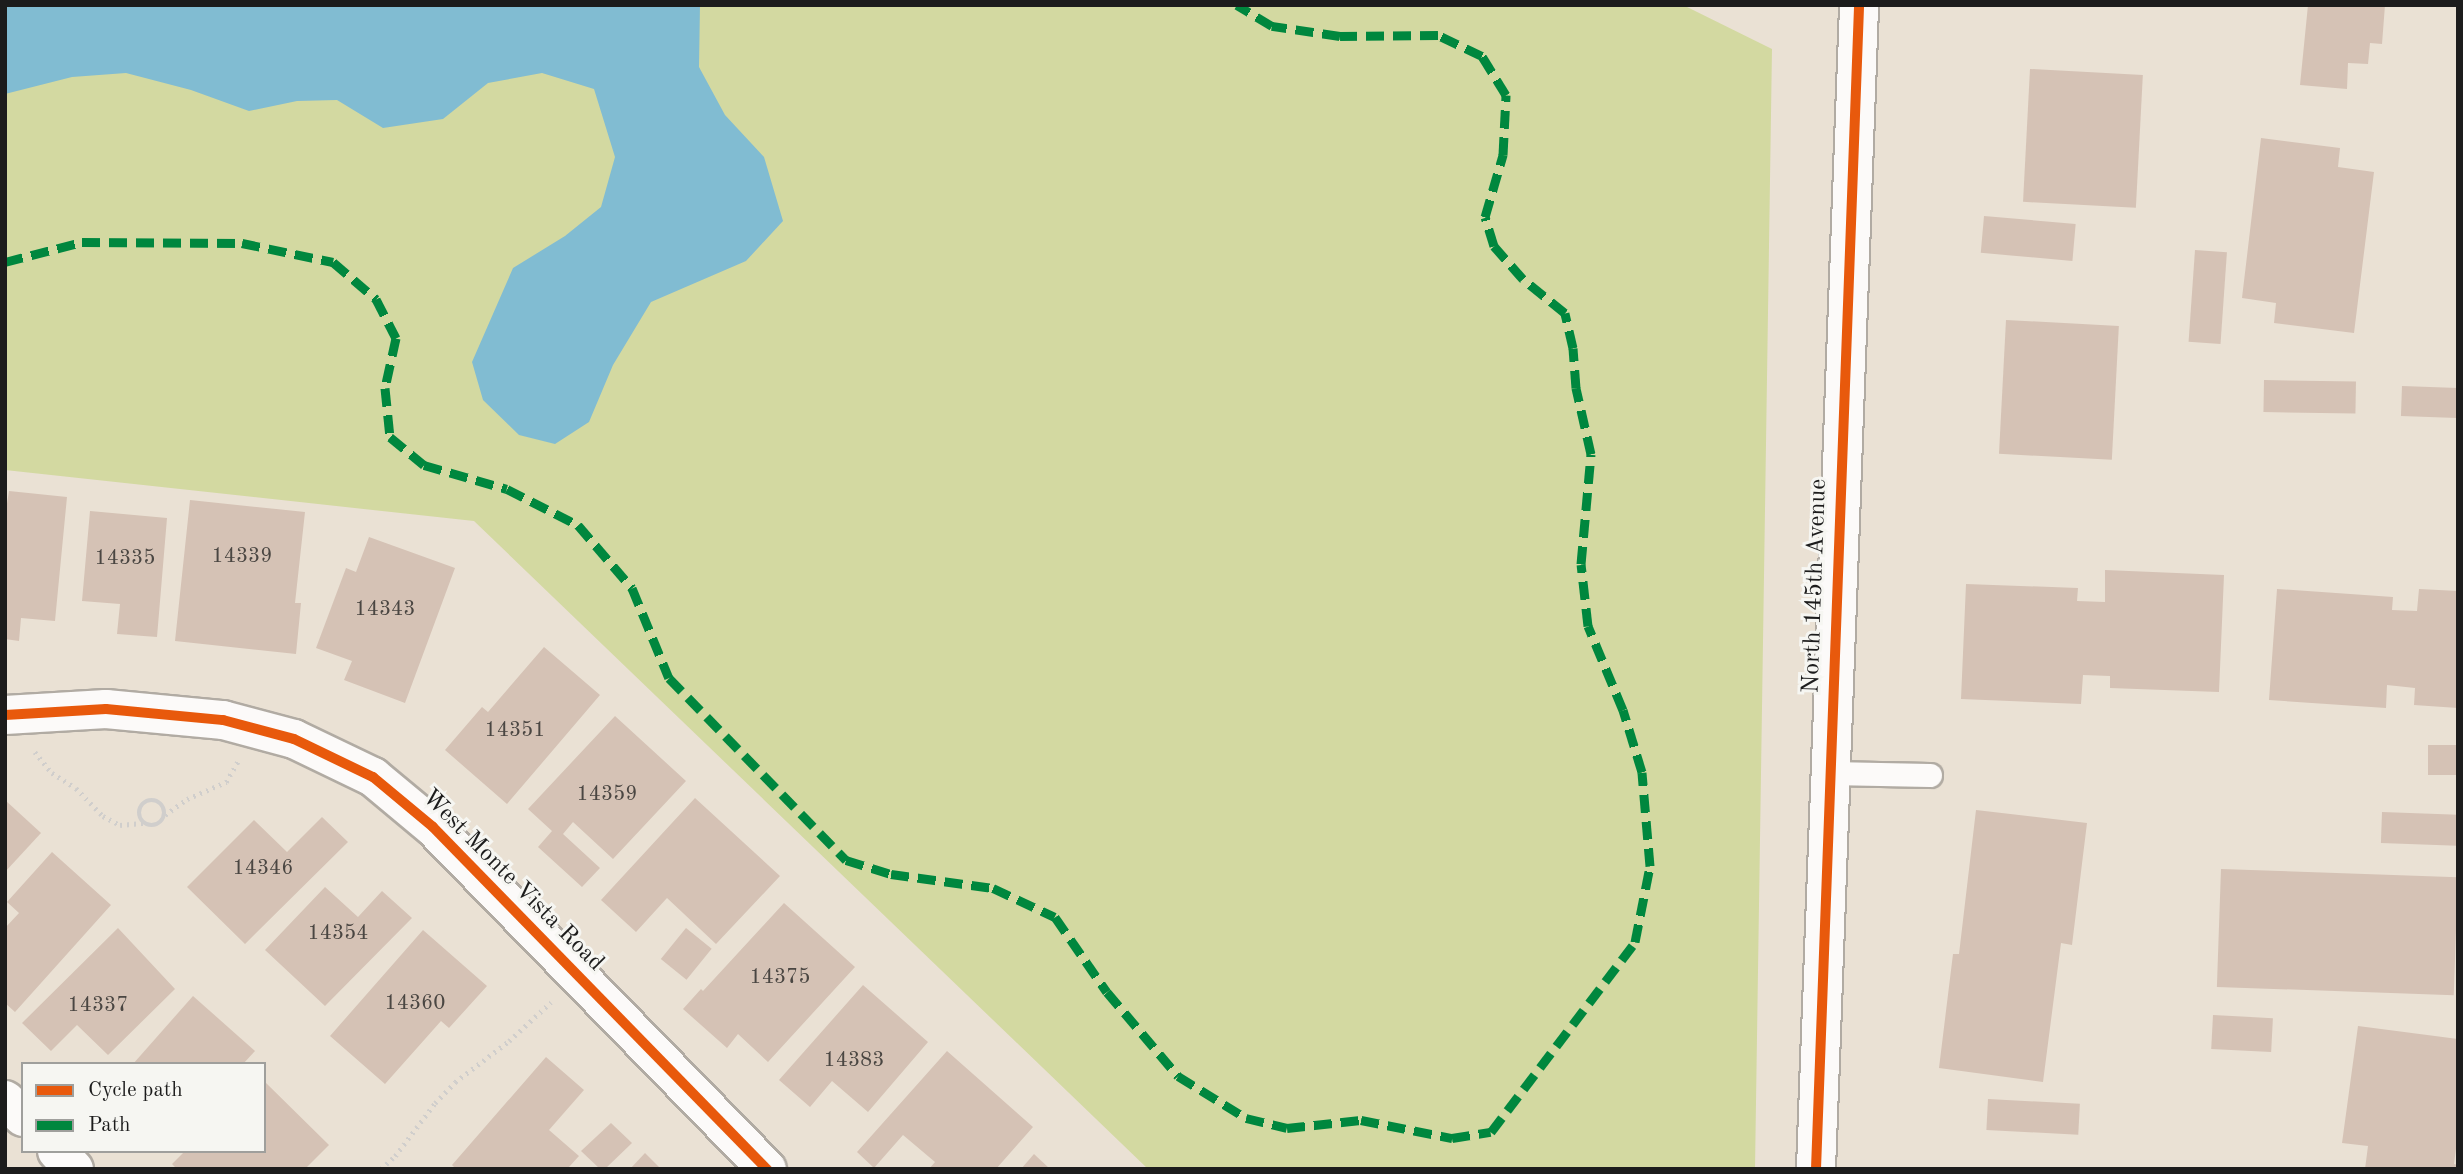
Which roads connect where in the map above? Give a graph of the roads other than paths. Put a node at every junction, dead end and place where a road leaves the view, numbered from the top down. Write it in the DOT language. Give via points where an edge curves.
graph roads {
  1 [pos="1859,5"];
  2 [pos="16,714"];
  3 [pos="1830,773"];
  4 [pos="1930,775"];
  5 [pos="5,1100"];
  6 [pos="21,1115"];
  7 [pos="59,1153"];
  8 [pos="74,1169"];
  9 [pos="767,1169"];
  10 [pos="1816,1169"];
  1 -- 3 [label="street, North 145th Avenue"];
  2 -- 9 [label="street, West Monte Vista Road" via="106,709 223,720 294,739 373,777 433,827"];
  3 -- 4 [label="lane"];
  3 -- 10 [label="street, North 145th Avenue"];
  5 -- 6 [label="street"];
  7 -- 8 [label="street"];
}
